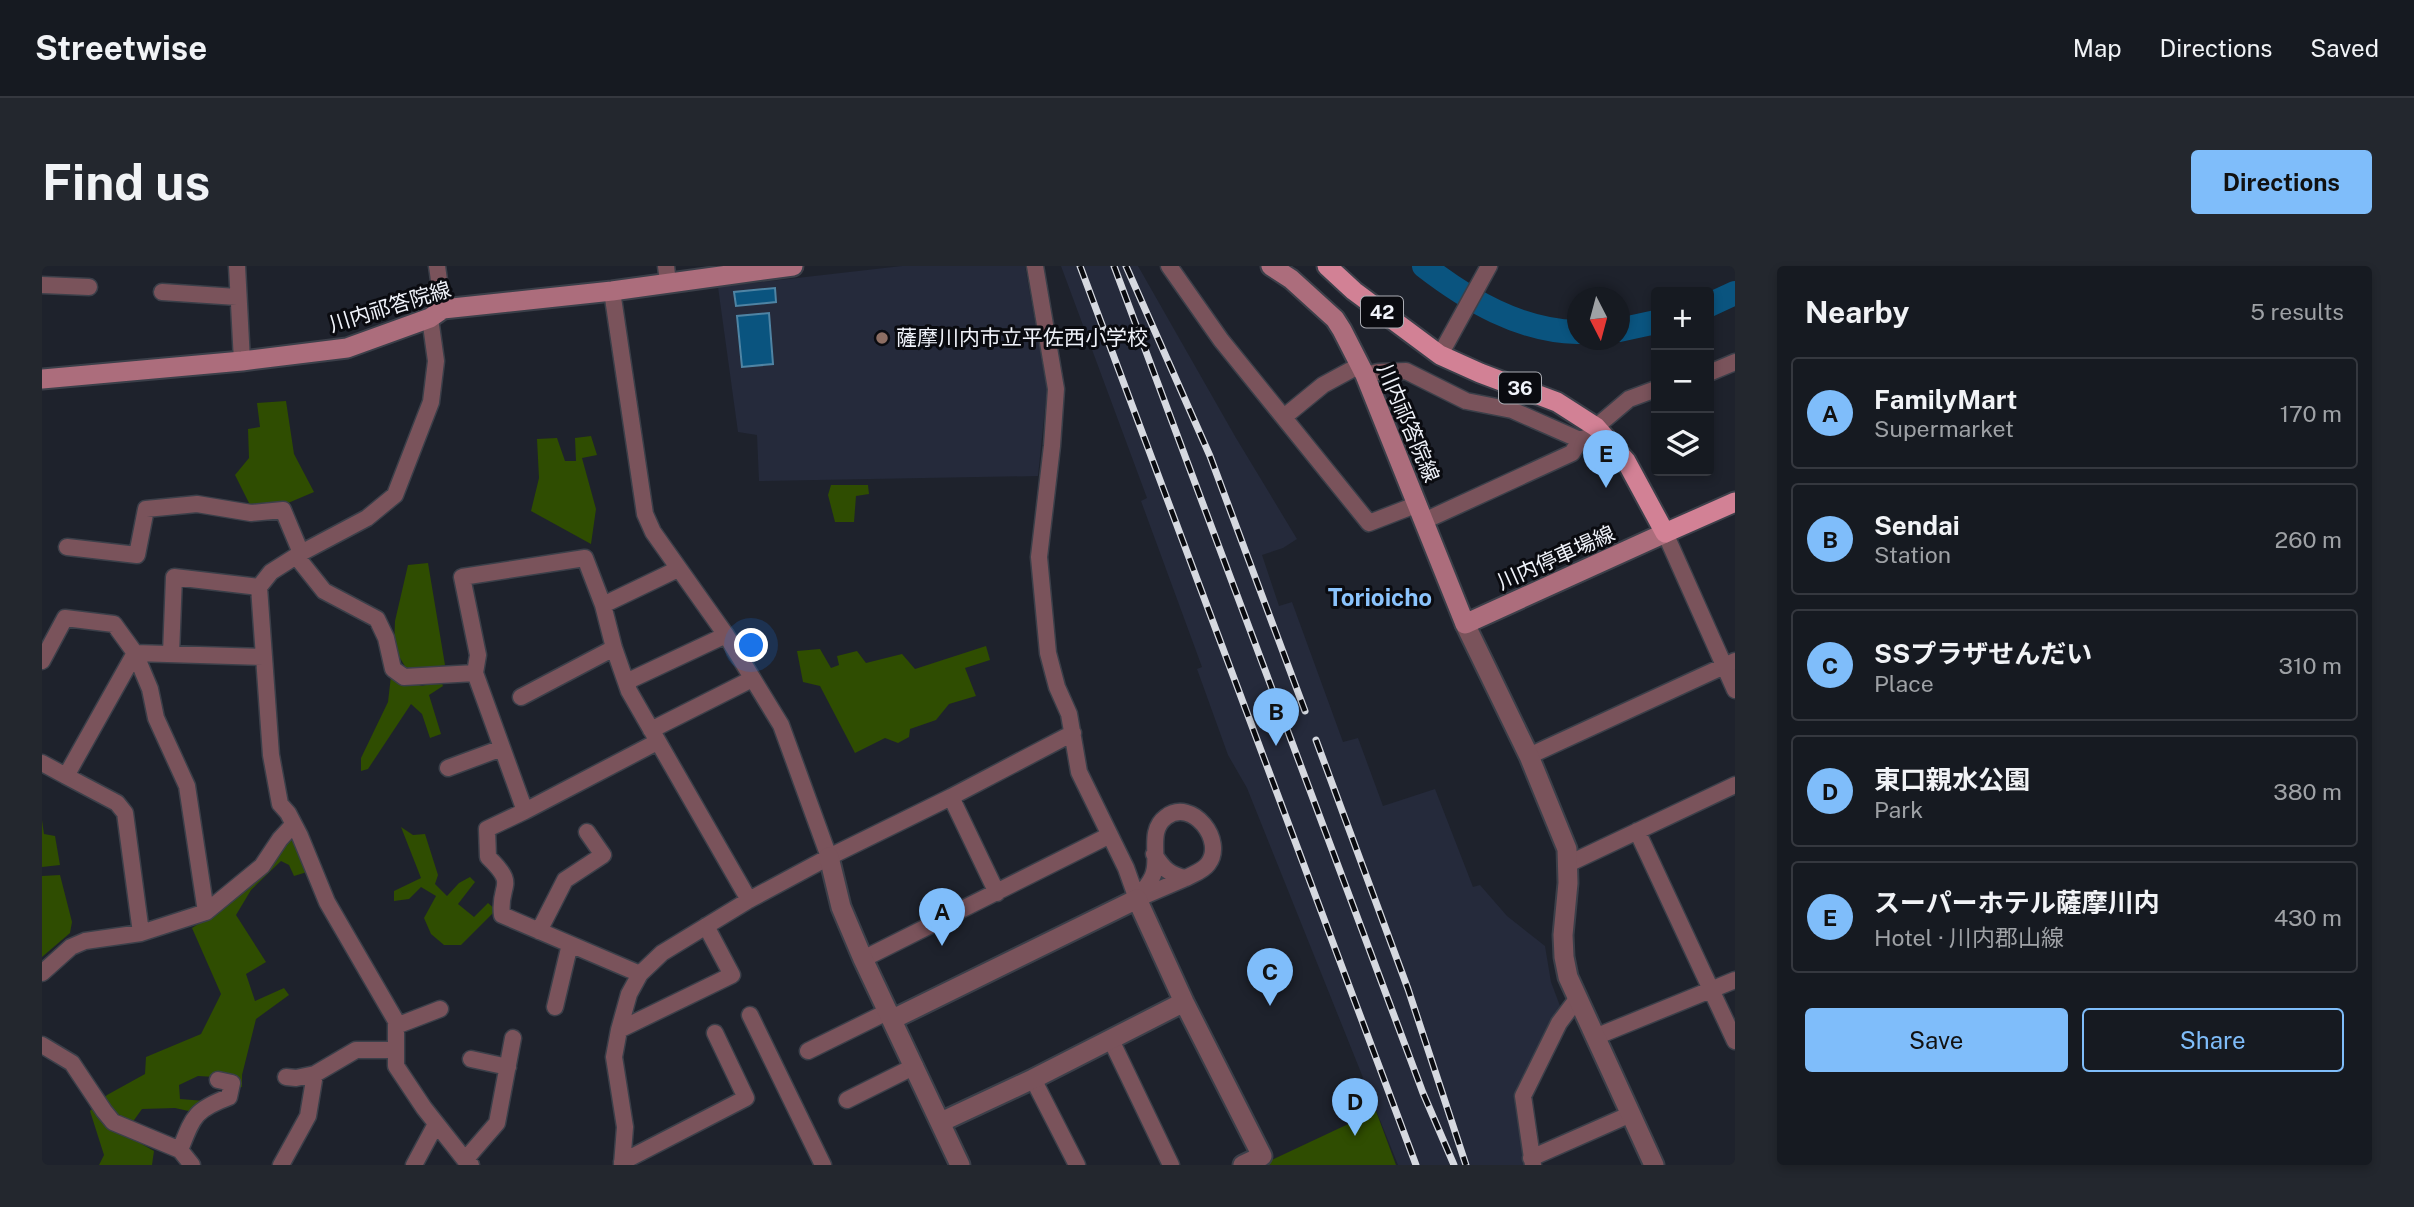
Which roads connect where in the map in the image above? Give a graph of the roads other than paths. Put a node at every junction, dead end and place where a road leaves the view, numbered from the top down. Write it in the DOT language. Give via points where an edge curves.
graph roads {
  1 [pos="237,266"];
  2 [pos="437,266"];
  3 [pos="792,266"];
  4 [pos="1035,266"];
  5 [pos="1169,266"];
  6 [pos="1271,266"];
  7 [pos="1328,266"];
  8 [pos="1489,267"];
  9 [pos="667,274"];
  10 [pos="42,285"];
  11 [pos="89,287"];
  12 [pos="612,291"];
  13 [pos="162,292"];
  14 [pos="237,297"];
  15 [pos="436,314"];
  16 [pos="1440,355"];
  17 [pos="242,361"];
  18 [pos="1735,362"];
  19 [pos="1362,370"];
  20 [pos="1714,371"];
  21 [pos="42,379"];
  22 [pos="1651,392"];
  23 [pos="1284,417"];
  24 [pos="1599,429"];
  25 [pos="1580,440"];
  26 [pos="1735,502"];
  27 [pos="1421,512"];
  28 [pos="1665,533"];
  29 [pos="67,547"];
  30 [pos="298,554"];
  31 [pos="678,569"];
  32 [pos="259,587"];
  33 [pos="603,604"];
  34 [pos="1465,624"];
  35 [pos="726,635"];
  36 [pos="614,648"];
  37 [pos="135,653"];
  38 [pos="172,654"];
  39 [pos="263,657"];
  40 [pos="42,660"];
  41 [pos="1730,664"];
  42 [pos="475,673"];
  43 [pos="752,679"];
  44 [pos="626,682"];
  45 [pos="1735,690"];
  46 [pos="521,697"];
  47 [pos="1073,733"];
  48 [pos="654,736"];
  49 [pos="502,748"];
  50 [pos="1529,756"];
  51 [pos="42,763"];
  52 [pos="448,768"];
  53 [pos="66,776"];
  54 [pos="1735,785"];
  55 [pos="951,797"];
  56 [pos="525,811"];
  57 [pos="293,825"];
  58 [pos="1637,831"];
  59 [pos="587,832"];
  60 [pos="1110,835"];
  61 [pos="1154,854"];
  62 [pos="829,857"];
  63 [pos="1568,864"];
  64 [pos="1185,878"];
  65 [pos="998,893"];
  66 [pos="1137,899"];
  67 [pos="749,900"];
  68 [pos="205,912"];
  69 [pos="706,926"];
  70 [pos="539,931"];
  71 [pos="141,933"];
  72 [pos="570,944"];
  73 [pos="863,959"];
  74 [pos="42,973"];
  75 [pos="640,974"];
  76 [pos="1735,980"];
  77 [pos="1710,990"];
  78 [pos="1577,999"];
  79 [pos="1184,1002"];
  80 [pos="555,1007"];
  81 [pos="440,1009"];
  82 [pos="750,1015"];
  83 [pos="891,1015"];
  84 [pos="396,1026"];
  85 [pos="619,1031"];
  86 [pos="715,1033"];
  87 [pos="1595,1037"];
  88 [pos="513,1038"];
  89 [pos="1111,1040"];
  90 [pos="1735,1041"];
  91 [pos="42,1045"];
  92 [pos="396,1050"];
  93 [pos="808,1051"];
  94 [pos="471,1059"];
  95 [pos="915,1066"];
  96 [pos="508,1067"];
  97 [pos="315,1074"];
  98 [pos="286,1077"];
  99 [pos="1034,1079"];
  100 [pos="218,1080"];
  101 [pos="847,1100"];
  102 [pos="1631,1114"];
  103 [pos="941,1122"];
  104 [pos="436,1124"];
  105 [pos="180,1150"];
  106 [pos="1532,1162"];
  107 [pos="468,1163"];
  108 [pos="622,1164"];
  109 [pos="192,1165"];
  110 [pos="281,1165"];
  111 [pos="414,1165"];
  112 [pos="823,1165"];
  113 [pos="960,1165"];
  114 [pos="1077,1165"];
  115 [pos="1171,1165"];
  116 [pos="1243,1165"];
  117 [pos="1654,1165"];
  1 -- 14 [label="street"];
  2 -- 15 [label="street"];
  3 -- 9 [label="main road, 川内祁答院線"];
  4 -- 47 [label="street" via="1056,389 1039,557 1048,653"];
  5 -- 23 [label="street"];
  6 -- 19 [label="main road, 川内祁答院線" via="1335,319"];
  7 -- 16 [label="main road, 42"];
  8 -- 16 [label="street"];
  9 -- 12 [label="main road, 川内祁答院線"];
  10 -- 11 [label="street"];
  12 -- 15 [label="main road, 川内祁答院線"];
  12 -- 31 [label="street" via="645,514"];
  13 -- 14 [label="street"];
  14 -- 17 [label="street"];
  15 -- 17 [label="main road, 川内祁答院線" via="347,348"];
  15 -- 30 [label="street" via="431,402 395,495 367,518"];
  16 -- 24 [label="main road, 36" via="1557,402"];
  17 -- 21 [label="main road, 川内祁答院線"];
  18 -- 20 [label="street"];
  19 -- 23 [label="street" via="1323,385"];
  19 -- 25 [label="street" via="1406,371 1466,401 1512,410"];
  19 -- 27 [label="main road, 川内祁答院線"];
  22 -- 24 [label="street" via="1629,399"];
  23 -- 27 [label="street" via="1369,523"];
  24 -- 25 [label="street"];
  24 -- 28 [label="main road, 36" via="1626,461"];
  25 -- 27 [label="street" via="1572,453"];
  26 -- 28 [label="main road"];
  27 -- 34 [label="main road, 川内祁答院線"];
  28 -- 34 [label="main road, 川内停車場線"];
  28 -- 41 [label="street"];
  29 -- 30 [label="street" via="137,555 146,509 197,504 251,513 283,510"];
  30 -- 32 [label="street" via="271,572"];
  30 -- 42 [label="street" via="324,591 377,620 393,669 404,677"];
  31 -- 33 [label="street"];
  31 -- 35 [label="street"];
  32 -- 38 [label="street" via="174,578"];
  32 -- 39 [label="street"];
  33 -- 36 [label="street"];
  33 -- 42 [label="street" via="585,558 462,577 478,655"];
  34 -- 50 [label="street"];
  35 -- 43 [label="street"];
  35 -- 44 [label="street"];
  36 -- 44 [label="street"];
  36 -- 46 [label="street"];
  37 -- 38 [label="street"];
  37 -- 40 [label="street" via="114,624 65,618"];
  37 -- 53 [label="street"];
  37 -- 68 [label="street" via="156,718 187,786"];
  38 -- 39 [label="street"];
  39 -- 57 [label="street" via="276,786 280,804"];
  41 -- 45 [label="street"];
  41 -- 50 [label="street"];
  42 -- 49 [label="street"];
  43 -- 48 [label="street"];
  43 -- 62 [label="street" via="781,725"];
  44 -- 48 [label="street"];
  47 -- 55 [label="street"];
  47 -- 60 [label="street" via="1079,772"];
  48 -- 56 [label="street"];
  48 -- 67 [label="street"];
  49 -- 52 [label="street"];
  49 -- 56 [label="street"];
  50 -- 63 [label="street" via="1563,838"];
  51 -- 53 [label="street"];
  53 -- 71 [label="street" via="117,803 125,813"];
  54 -- 58 [label="street"];
  55 -- 62 [label="street"];
  55 -- 65 [label="street"];
  56 -- 70 [label="street" via="487,828 488,857 507,883 502,915"];
  57 -- 68 [label="street" via="262,866"];
  57 -- 84 [label="street" via="327,902"];
  58 -- 63 [label="street"];
  58 -- 77 [label="street"];
  59 -- 70 [label="street" via="603,855 565,880"];
  60 -- 65 [label="street"];
  60 -- 66 [label="street"];
  61 -- 64 [label="street" via="1169,873"];
  61 -- 64 [label="street" via="1158,827 1165,817 1179,811 1194,816 1210,834 1213,850 1208,864"];
  61 -- 66 [label="street" via="1155,870"];
  62 -- 67 [label="street"];
  62 -- 73 [label="street" via="841,907"];
  63 -- 78 [label="street" via="1564,957"];
  64 -- 66 [label="street"];
  65 -- 73 [label="street"];
  66 -- 79 [label="street"];
  66 -- 83 [label="street"];
  67 -- 69 [label="street"];
  68 -- 71 [label="street"];
  69 -- 75 [label="street" via="662,953"];
  69 -- 85 [label="street" via="732,975"];
  70 -- 72 [label="street"];
  71 -- 74 [label="street" via="85,941 71,947"];
  72 -- 75 [label="street"];
  72 -- 80 [label="street"];
  73 -- 83 [label="street"];
  75 -- 85 [label="street"];
  76 -- 77 [label="street"];
  77 -- 87 [label="street"];
  77 -- 90 [label="street"];
  78 -- 87 [label="street"];
  78 -- 106 [label="street" via="1559,1023 1523,1096"];
  79 -- 89 [label="street"];
  79 -- 116 [label="street" via="1262,1156"];
  81 -- 84 [label="street"];
  82 -- 112 [label="street"];
  83 -- 93 [label="street"];
  83 -- 95 [label="street"];
  84 -- 92 [label="street"];
  85 -- 108 [label="street" via="614,1057 625,1127"];
  86 -- 108 [label="street" via="746,1098"];
  87 -- 102 [label="street"];
  88 -- 96 [label="street"];
  89 -- 99 [label="street"];
  89 -- 115 [label="street"];
  91 -- 105 [label="street" via="72,1063 113,1122"];
  92 -- 97 [label="street" via="356,1050"];
  92 -- 104 [label="street" via="396,1066"];
  94 -- 96 [label="street"];
  95 -- 101 [label="street"];
  95 -- 103 [label="street"];
  96 -- 107 [label="street" via="497,1123"];
  97 -- 98 [label="street"];
  97 -- 110 [label="street" via="308,1116"];
  99 -- 103 [label="street"];
  99 -- 114 [label="street"];
  100 -- 105 [label="street" via="232,1083 229,1097 207,1105 193,1118"];
  102 -- 106 [label="street"];
  102 -- 117 [label="street"];
  103 -- 113 [label="street"];
  104 -- 107 [label="street"];
  104 -- 111 [label="street"];
  105 -- 109 [label="street"];
}
